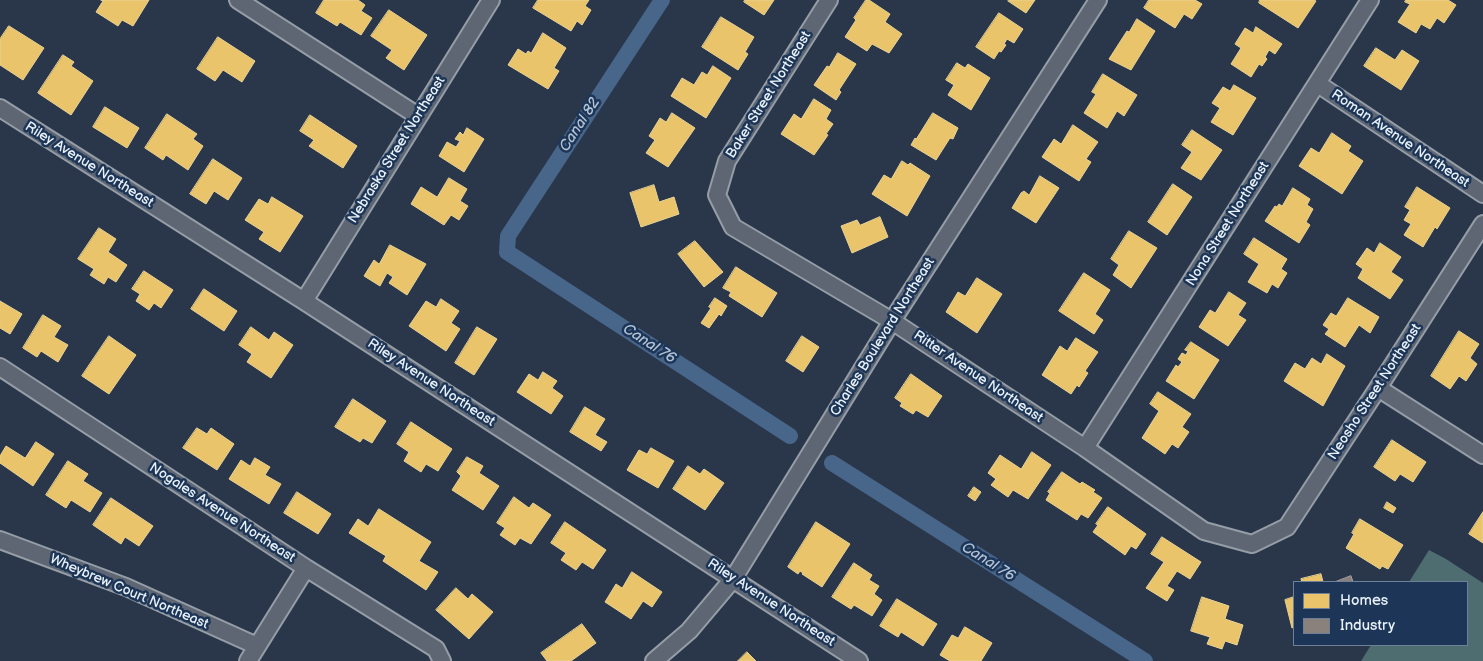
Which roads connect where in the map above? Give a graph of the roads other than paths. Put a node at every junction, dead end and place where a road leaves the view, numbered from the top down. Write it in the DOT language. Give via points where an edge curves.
graph roads {
  1 [pos="238,0"];
  2 [pos="491,0"];
  3 [pos="829,0"];
  4 [pos="1098,0"];
  5 [pos="1370,0"];
  6 [pos="1318,84"];
  7 [pos="0,108"];
  8 [pos="418,116"];
  9 [pos="717,194"];
  10 [pos="1483,194"];
  11 [pos="1483,224"];
  12 [pos="304,301"];
  13 [pos="892,321"];
  14 [pos="0,367"];
  15 [pos="1378,388"];
  16 [pos="1085,448"];
  17 [pos="1483,456"];
  18 [pos="0,540"];
  19 [pos="1252,544"];
  20 [pos="306,568"];
  21 [pos="733,579"];
  22 [pos="257,646"];
  23 [pos="248,661"];
  24 [pos="442,661"];
  25 [pos="654,661"];
  26 [pos="859,661"];
  1 -- 8 [label="street"];
  2 -- 8 [label="street, Nebraska Street Northeast"];
  3 -- 9 [label="street, Baker Street Northeast" via="727,161"];
  4 -- 13 [label="street, Charles Boulevard Northeast"];
  5 -- 6 [label="street, Nona Street Northeast"];
  6 -- 10 [label="street, Roman Avenue Northeast"];
  6 -- 16 [label="street, Nona Street Northeast"];
  7 -- 12 [label="street, Riley Avenue Northeast"];
  8 -- 12 [label="street, Nebraska Street Northeast"];
  9 -- 13 [label="street, Ritter Avenue Northeast" via="733,227"];
  11 -- 15 [label="street, Neosho Street Northeast"];
  12 -- 21 [label="street, Riley Avenue Northeast"];
  13 -- 16 [label="street, Ritter Avenue Northeast"];
  13 -- 21 [label="street, Charles Boulevard Northeast"];
  14 -- 20 [label="street, Nogales Avenue Northeast"];
  15 -- 17 [label="street"];
  15 -- 19 [label="street, Neosho Street Northeast" via="1287,527"];
  16 -- 19 [label="street, Ritter Avenue Northeast" via="1204,531"];
  18 -- 22 [label="street, Wheybrew Court Northeast" via="126,587"];
  20 -- 22 [label="street"];
  20 -- 24 [label="street, Nogales Avenue Northeast" via="436,649"];
  21 -- 25 [label="street, Charles Boulevard Northeast" via="689,631"];
  21 -- 26 [label="street, Riley Avenue Northeast"];
  22 -- 23 [label="street"];
}
